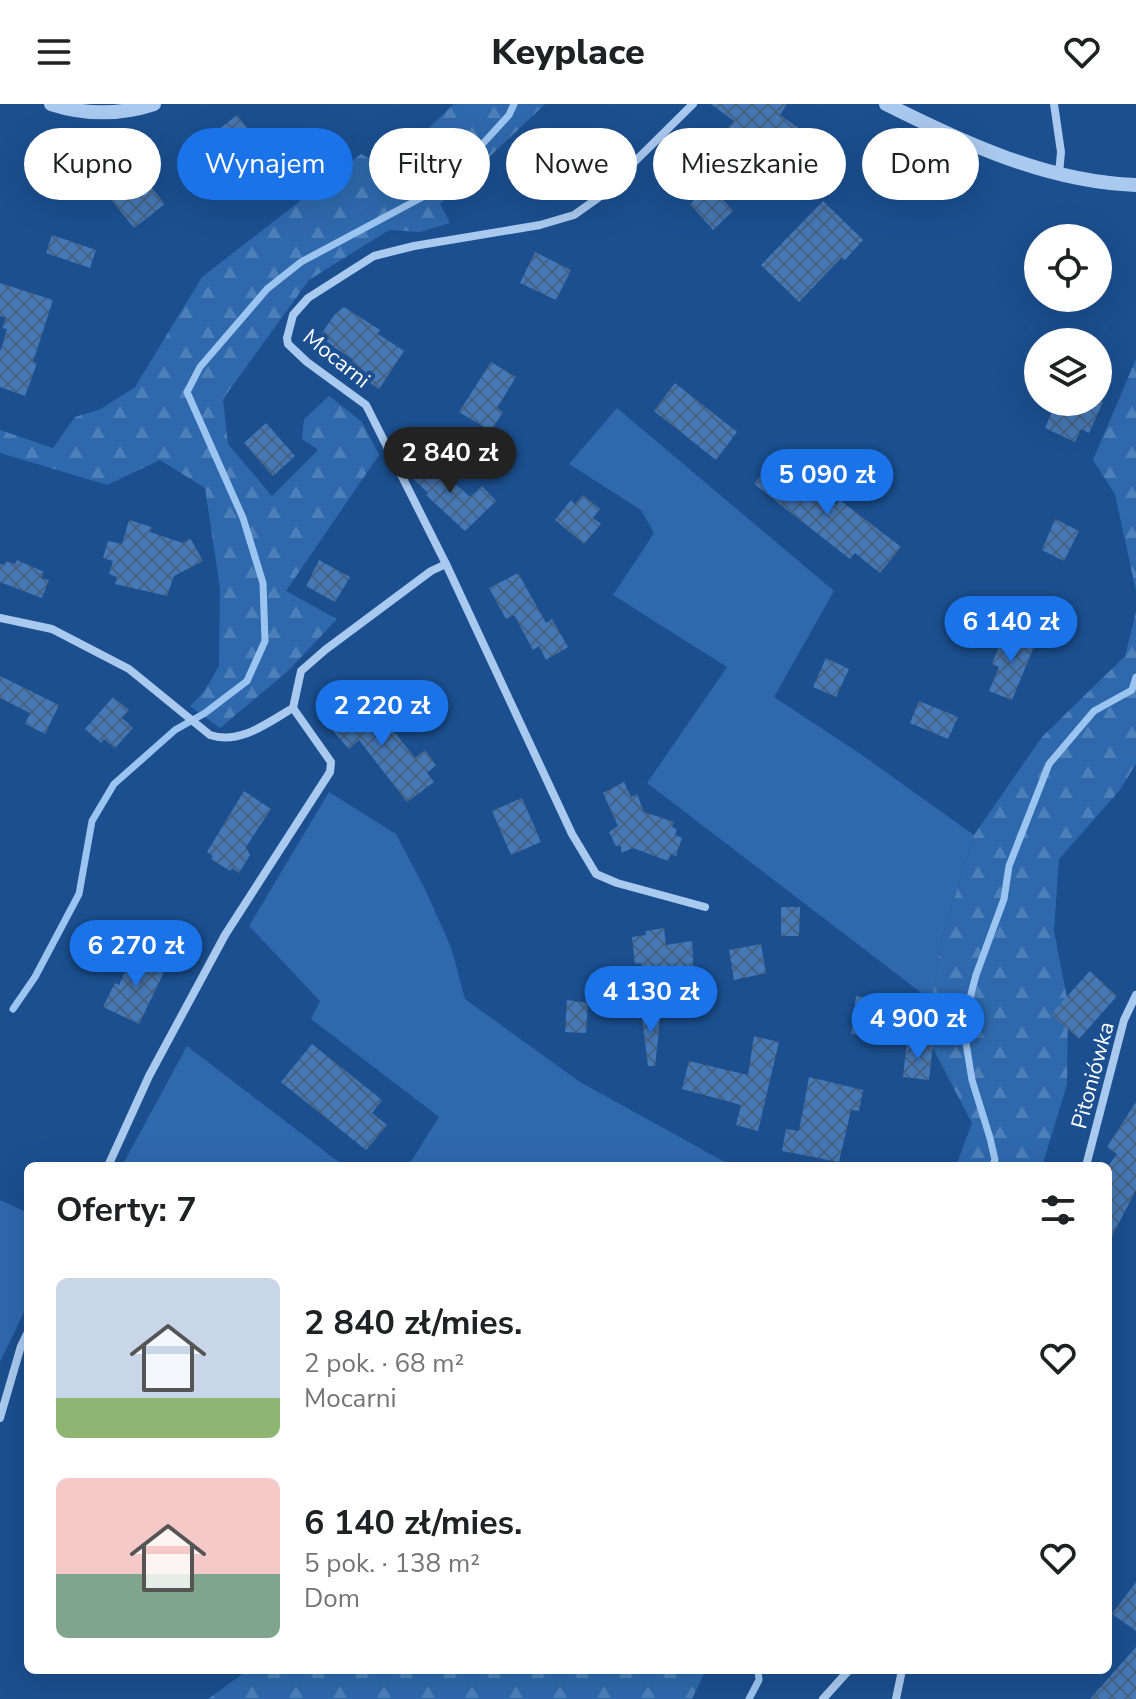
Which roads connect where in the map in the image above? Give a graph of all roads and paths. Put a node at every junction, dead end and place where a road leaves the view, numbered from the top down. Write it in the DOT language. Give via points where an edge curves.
graph roads {
  1 [pos="51,104"];
  2 [pos="154,104"];
  3 [pos="693,104"];
  4 [pos="886,104"];
  5 [pos="1054,104"];
  6 [pos="1059,174"];
  7 [pos="1136,185"];
  8 [pos="446,564"];
  9 [pos="0,618"];
  10 [pos="293,708"];
  11 [pos="705,907"];
  12 [pos="1136,995"];
  13 [pos="110,1162"];
  14 [pos="1087,1162"];
  15 [pos="24,1340"];
  16 [pos="0,1418"];
  17 [pos="845,1674"];
  18 [pos="901,1674"];
  19 [pos="823,1699"];
  20 [pos="896,1699"];
  1 -- 2 [label="street" via="93,112"];
  3 -- 8 [label="street, Mocarni" via="574,215 374,256 308,298 293,315 288,344 366,405"];
  4 -- 6 [label="street" via="992,152"];
  5 -- 6 [label="street"];
  6 -- 7 [label="street"];
  8 -- 10 [label="street" via="301,671"];
  8 -- 11 [label="street, Mocarni" via="572,834 596,874"];
  9 -- 10 [label="street" via="52,629 129,669 210,735 224,740 246,735"];
  10 -- 13 [label="street" via="331,762 330,772 225,935"];
  12 -- 14 [label="street, Pitoniówka" via="1124,1020"];
  15 -- 16 [label="street"];
  17 -- 19 [label="street"];
  18 -- 20 [label="street"];
}
